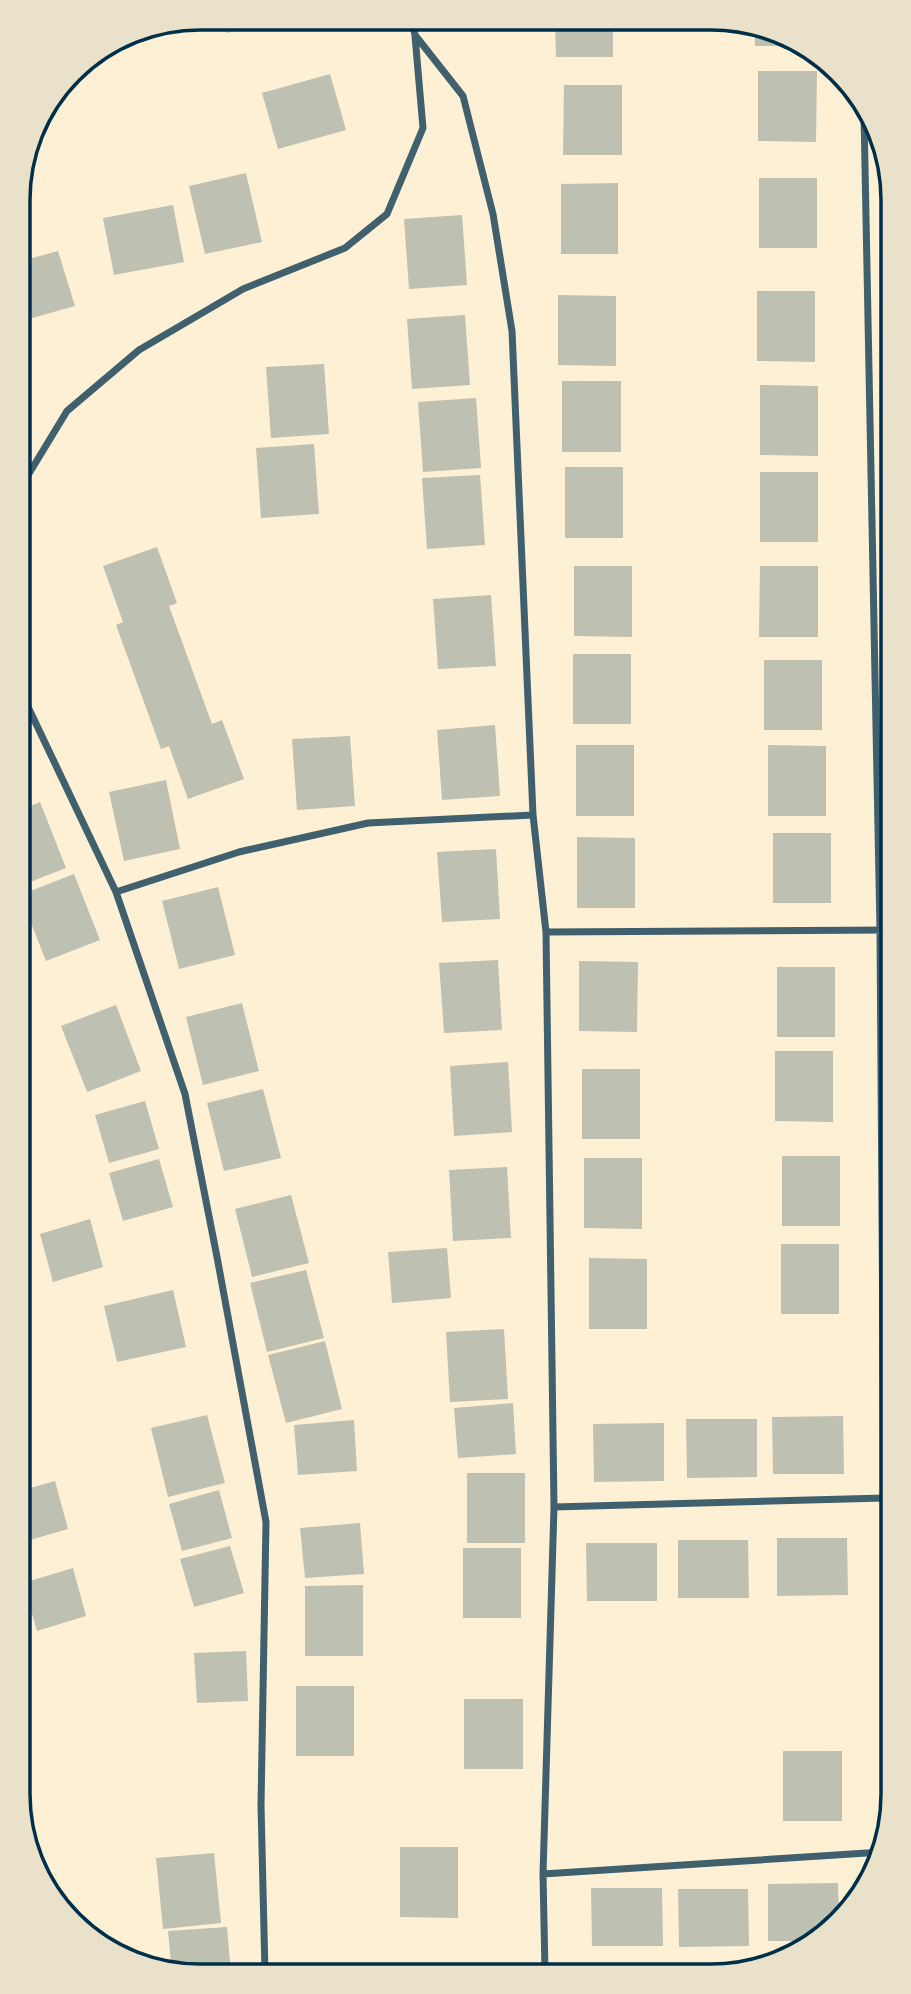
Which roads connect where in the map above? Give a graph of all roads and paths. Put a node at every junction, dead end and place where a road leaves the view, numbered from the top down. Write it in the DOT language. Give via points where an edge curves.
graph roads {
  1 [pos="414,30"];
  2 [pos="415,35"];
  3 [pos="864,127"];
  4 [pos="30,472"];
  5 [pos="30,711"];
  6 [pos="533,815"];
  7 [pos="116,892"];
  8 [pos="880,930"];
  9 [pos="546,932"];
  10 [pos="881,1072"];
  11 [pos="881,1498"];
  12 [pos="554,1507"];
  13 [pos="871,1853"];
  14 [pos="543,1874"];
  15 [pos="265,1964"];
  16 [pos="545,1964"];
  1 -- 2 [label="street"];
  2 -- 4 [label="street" via="423,128 387,214 345,248 243,289 139,350 67,411"];
  2 -- 6 [label="street" via="463,96 493,214 512,331"];
  3 -- 8 [label="street"];
  5 -- 7 [label="street"];
  6 -- 7 [label="street" via="368,823 239,852"];
  6 -- 9 [label="street"];
  7 -- 15 [label="street" via="185,1094 266,1522 261,1805"];
  8 -- 9 [label="street"];
  8 -- 10 [label="street"];
  9 -- 12 [label="street"];
  11 -- 12 [label="street"];
  12 -- 14 [label="street"];
  13 -- 14 [label="street"];
  14 -- 16 [label="street"];
}
